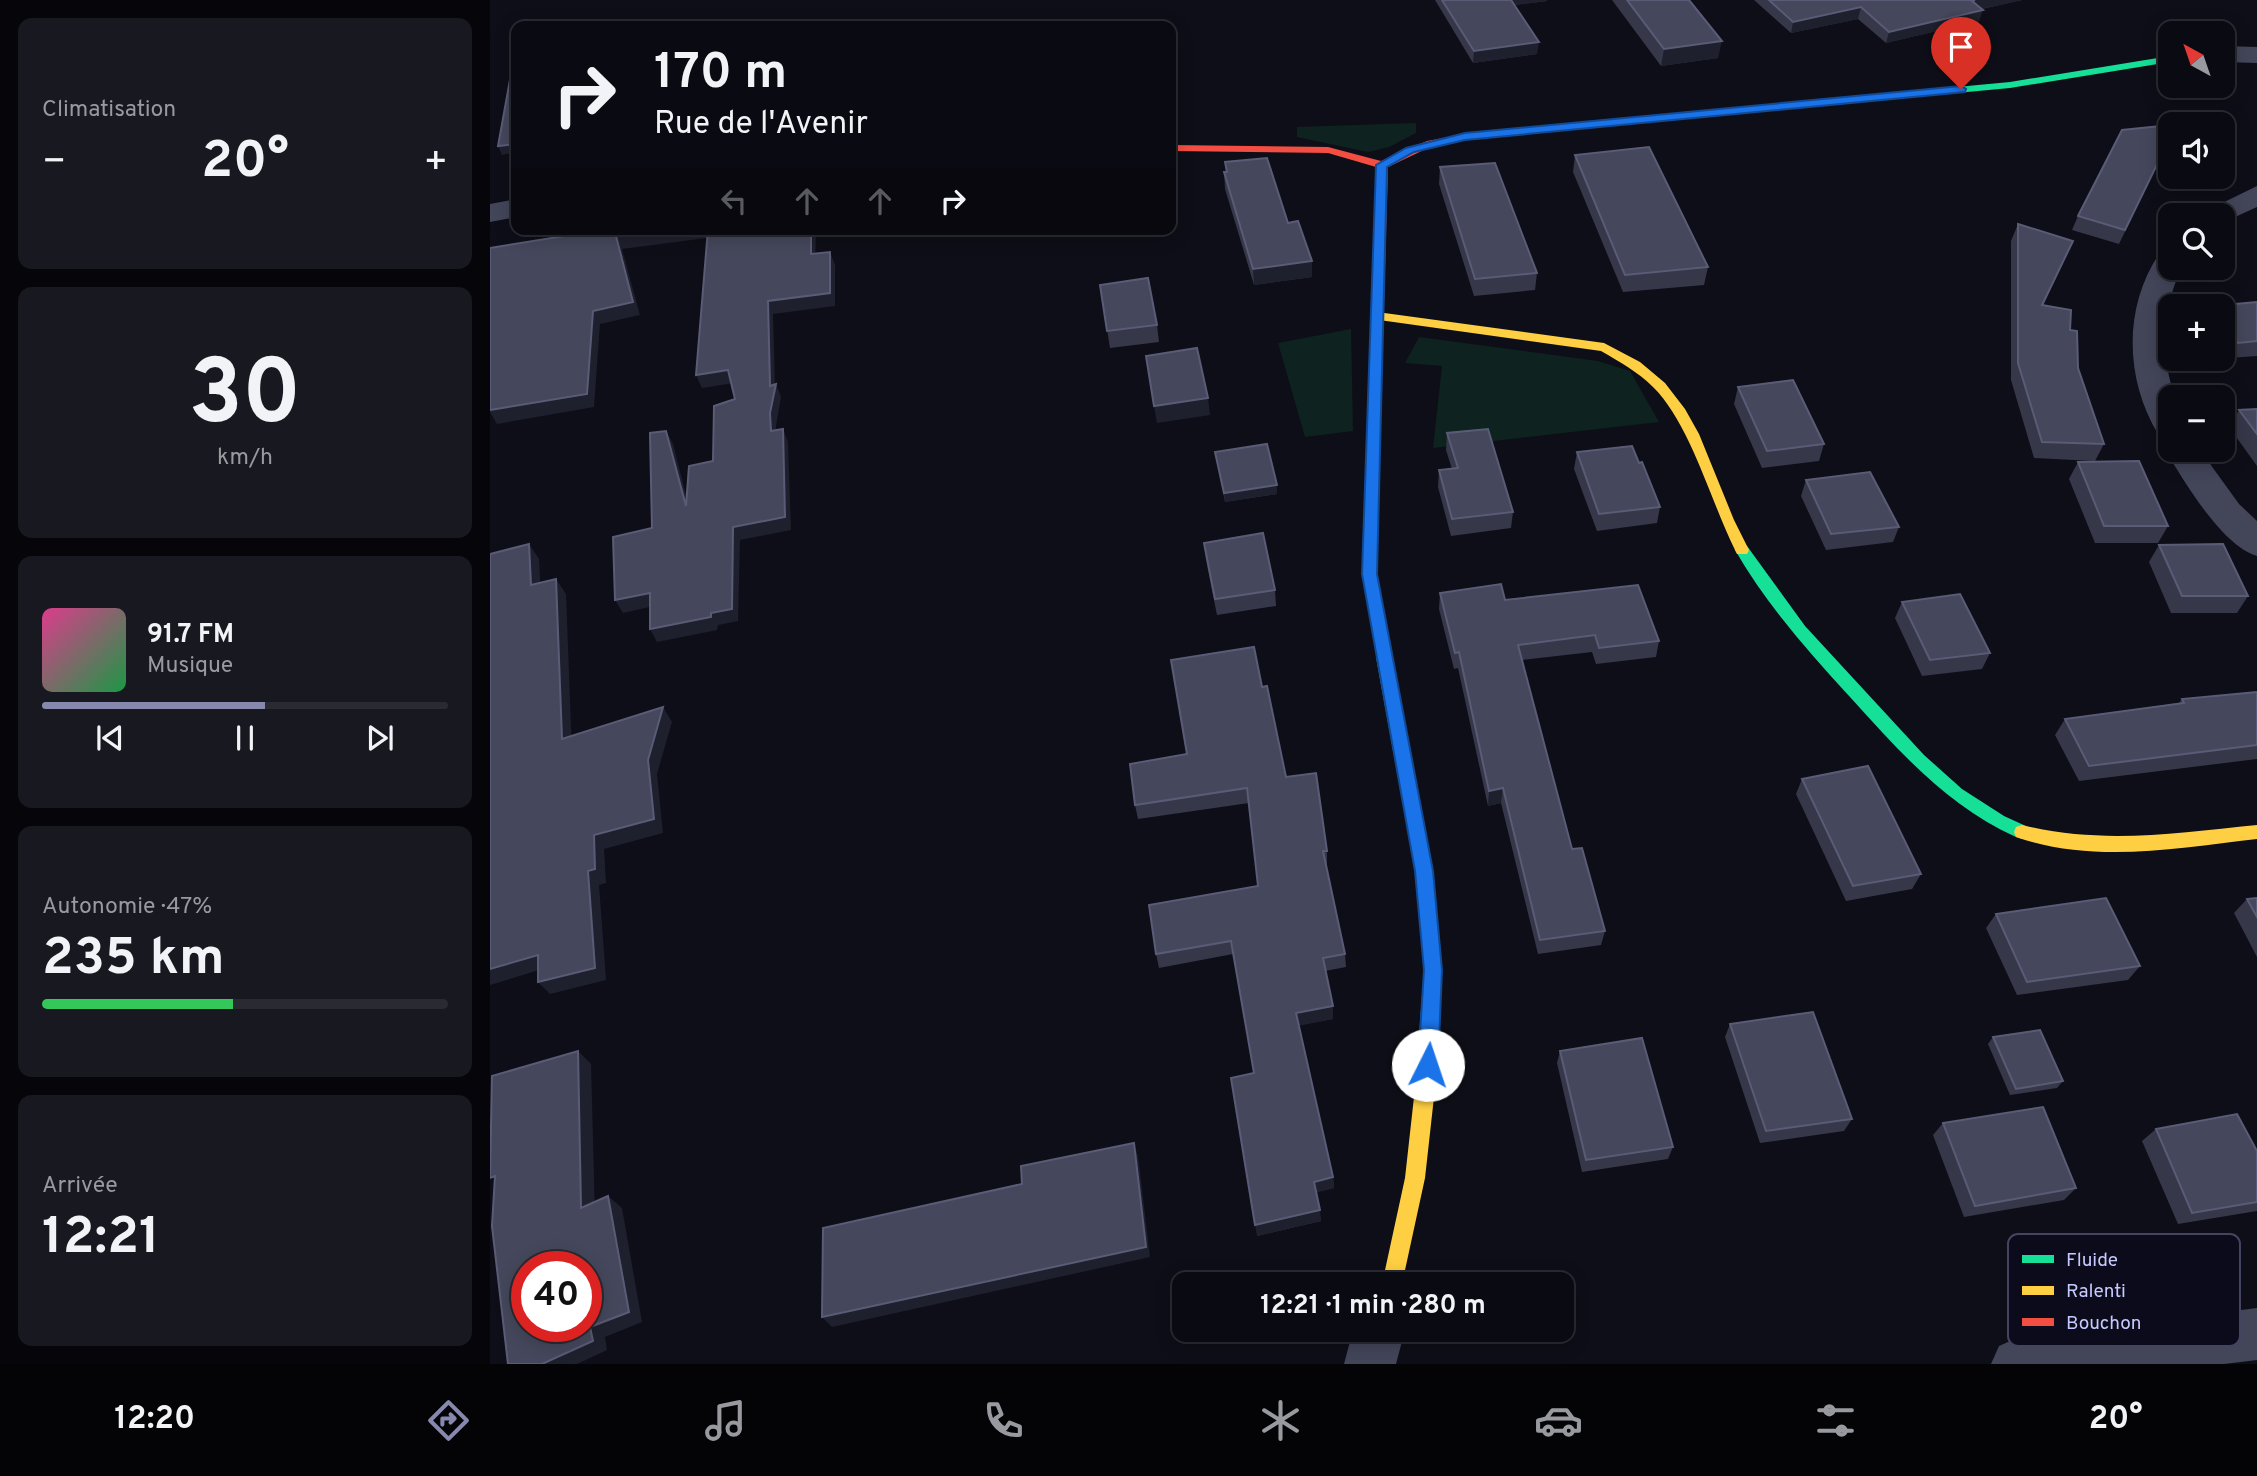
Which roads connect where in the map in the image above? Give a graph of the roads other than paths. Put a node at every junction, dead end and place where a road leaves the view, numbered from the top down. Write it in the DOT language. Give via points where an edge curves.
graph roads {
  1 [pos="2235,54"];
  2 [pos="2257,55"];
  3 [pos="2158,61"];
  4 [pos="1176,148"];
  5 [pos="1382,165"];
  6 [pos="2257,195"];
  7 [pos="2235,207"];
  8 [pos="511,209"];
  9 [pos="490,213"];
  10 [pos="2161,280"];
  11 [pos="1377,316"];
  12 [pos="2158,392"];
  13 [pos="2191,462"];
  14 [pos="2257,543"];
  15 [pos="2257,832"];
  16 [pos="1395,1272"];
  17 [pos="1376,1342"];
  18 [pos="2161,1346"];
  19 [pos="1370,1364"];
  20 [pos="2017,1364"];
  1 -- 2 [label="street"];
  3 -- 5 [label="street" via="2010,85 1465,137 1410,150"];
  4 -- 5 [label="street" via="1328,150"];
  5 -- 11 [label="street"];
  6 -- 7 [label="street"];
  8 -- 9 [label="street"];
  10 -- 12 [label="street" via="2147,331"];
  11 -- 15 [label="street" via="1604,347 1654,374 1676,402 1739,546 1773,598 1912,754 1985,815 2045,839 2076,844"];
  11 -- 16 [label="street" via="1369,574 1424,871 1433,970 1421,1128"];
  13 -- 14 [label="street" via="2221,505"];
  17 -- 19 [label="street"];
  18 -- 20 [label="street"];
}
